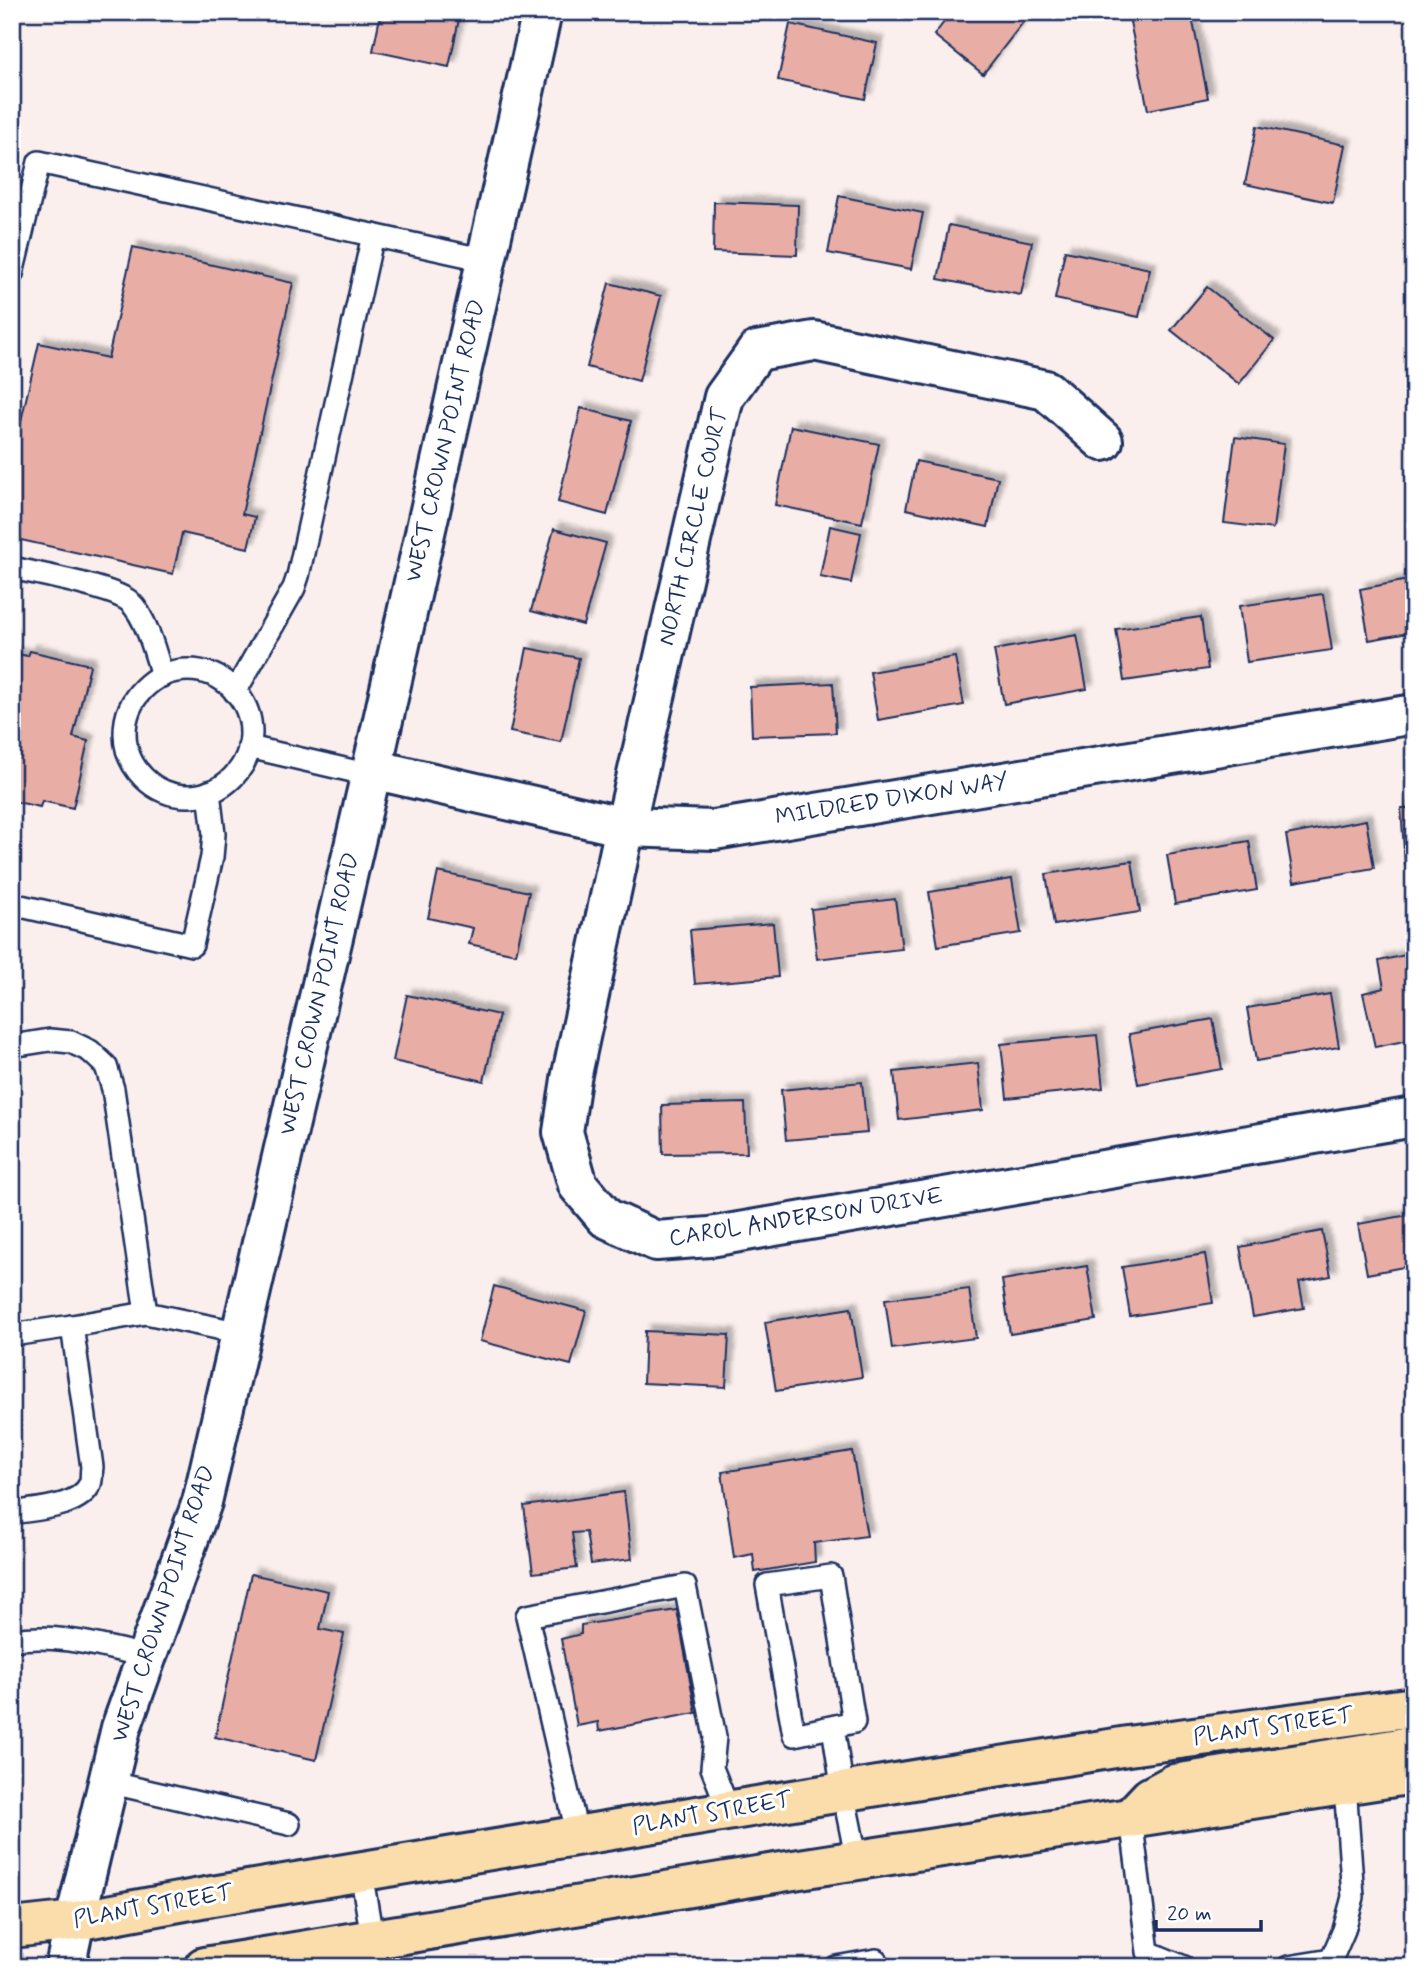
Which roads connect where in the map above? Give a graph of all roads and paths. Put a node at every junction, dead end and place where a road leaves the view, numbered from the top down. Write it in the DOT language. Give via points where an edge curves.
graph roads {
  1 [pos="542,12"];
  2 [pos="373,235"];
  3 [pos="486,260"];
  4 [pos="12,274"];
  5 [pos="1103,441"];
  6 [pos="12,568"];
  7 [pos="162,676"];
  8 [pos="235,692"];
  9 [pos="1414,713"];
  10 [pos="249,747"];
  11 [pos="371,772"];
  12 [pos="209,792"];
  13 [pos="625,827"];
  14 [pos="12,904"];
  15 [pos="12,1046"];
  16 [pos="1414,1117"];
  17 [pos="146,1313"];
  18 [pos="72,1326"];
  19 [pos="241,1333"];
  20 [pos="12,1335"];
  21 [pos="12,1513"];
  22 [pos="12,1640"];
  23 [pos="146,1656"];
  24 [pos="1414,1707"];
  25 [pos="833,1727"];
  26 [pos="1414,1744"];
  27 [pos="1414,1774"];
  28 [pos="108,1782"];
  29 [pos="1345,1784"];
  30 [pos="843,1792"];
  31 [pos="729,1811"];
  32 [pos="1131,1818"];
  33 [pos="289,1824"];
  34 [pos="578,1837"];
  35 [pos="857,1861"];
  36 [pos="361,1872"];
  37 [pos="75,1921"];
  38 [pos="12,1928"];
  39 [pos="375,1953"];
  40 [pos="65,1967"];
  41 [pos="204,1967"];
  42 [pos="836,1967"];
  43 [pos="877,1967"];
  44 [pos="1184,1967"];
  45 [pos="1288,1967"];
  1 -- 3 [label="street, WEST CROWN POINT ROAD"];
  2 -- 3 [label="lane"];
  2 -- 4 [label="lane" via="38,162"];
  2 -- 8 [label="lane" via="298,576"];
  3 -- 11 [label="street, WEST CROWN POINT ROAD"];
  5 -- 13 [label="street, NORTH CIRCLE COURT" via="1046,390 814,341 757,351 724,397"];
  6 -- 7 [label="lane" via="113,593 130,602 151,639"];
  7 -- 8 [label="lane" via="191,669 211,674"];
  7 -- 12 [label="lane" via="136,696 127,715 124,736 128,756 139,774 156,788 176,796 197,797"];
  8 -- 10 [label="lane" via="251,719"];
  9 -- 13 [label="street, MILDRED DIXON WAY" via="715,830"];
  10 -- 11 [label="lane"];
  10 -- 12 [label="lane" via="234,778"];
  11 -- 13 [label="street, MILDRED DIXON WAY"];
  11 -- 19 [label="street, WEST CROWN POINT ROAD"];
  12 -- 14 [label="lane" via="212,857 192,945"];
  13 -- 16 [label="street, CAROL ANDERSON DRIVE" via="563,1132 578,1185 606,1218 656,1241 710,1237"];
  15 -- 17 [label="lane" via="71,1042 106,1066"];
  17 -- 18 [label="lane"];
  17 -- 19 [label="lane"];
  18 -- 20 [label="lane"];
  18 -- 21 [label="lane" via="92,1467 90,1484 78,1497 58,1505"];
  19 -- 23 [label="street, WEST CROWN POINT ROAD" via="202,1502"];
  22 -- 23 [label="lane" via="65,1639"];
  23 -- 28 [label="street, WEST CROWN POINT ROAD"];
  24 -- 30 [label="main road, PLANT STREET" via="1128,1746"];
  25 -- 25 [label="lane" via="854,1723 831,1576 767,1585 794,1735"];
  25 -- 30 [label="lane"];
  26 -- 32 [label="main road" via="1174,1784 1150,1797"];
  27 -- 29 [label="main road"];
  28 -- 33 [label="lane"];
  28 -- 37 [label="street, WEST CROWN POINT ROAD"];
  29 -- 32 [label="main road"];
  29 -- 45 [label="lane" via="1353,1897 1344,1930 1331,1960"];
  30 -- 31 [label="main road, PLANT STREET"];
  30 -- 35 [label="lane"];
  31 -- 34 [label="main road, PLANT STREET"];
  31 -- 34 [label="lane" via="712,1768 715,1737 685,1586 527,1616"];
  32 -- 35 [label="main road"];
  32 -- 44 [label="lane" via="1148,1952"];
  34 -- 36 [label="main road, PLANT STREET"];
  35 -- 39 [label="main road"];
  36 -- 37 [label="main road, PLANT STREET"];
  36 -- 39 [label="lane"];
  37 -- 38 [label="main road, PLANT STREET"];
  37 -- 40 [label="street, WEST CROWN POINT ROAD"];
  39 -- 41 [label="main road"];
  42 -- 43 [label="lane" via="876,1960"];
}
